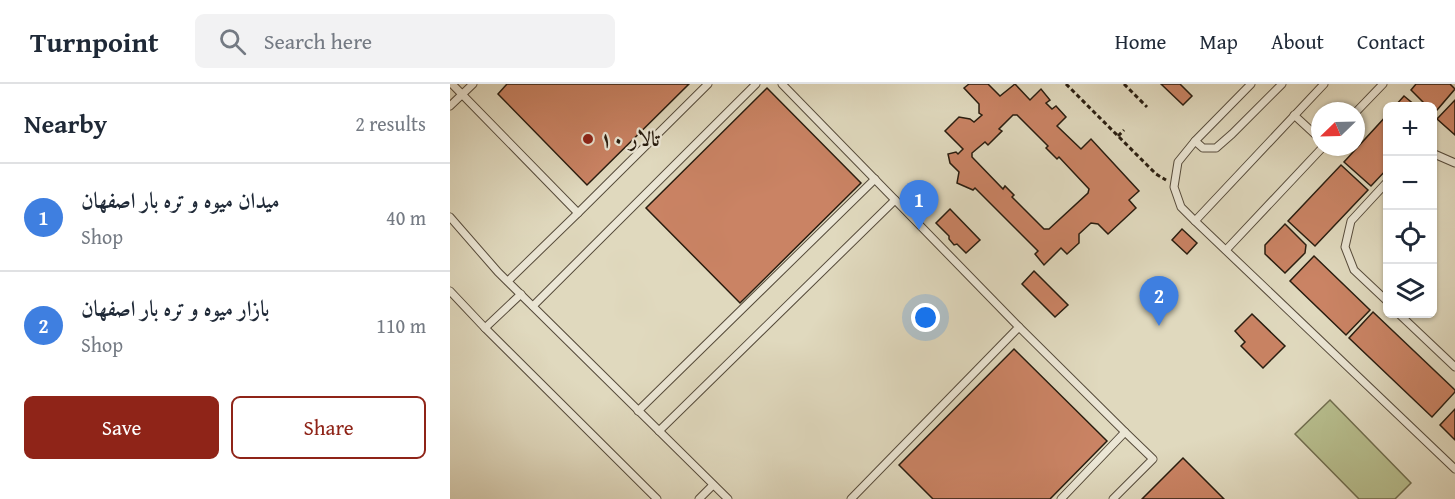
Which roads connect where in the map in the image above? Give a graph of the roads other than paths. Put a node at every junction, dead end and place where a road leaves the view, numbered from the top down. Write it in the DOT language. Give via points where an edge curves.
graph roads {
  1 [pos="452,84"];
  2 [pos="473,84"];
  3 [pos="708,84"];
  4 [pos="756,84"];
  5 [pos="782,84"];
  6 [pos="1251,84"];
  7 [pos="1282,84"];
  8 [pos="1323,84"];
  9 [pos="1383,84"];
  10 [pos="462,94"];
  11 [pos="1365,103"];
  12 [pos="450,106"];
  13 [pos="1294,115"];
  14 [pos="1311,131"];
  15 [pos="1195,141"];
  16 [pos="1437,155"];
  17 [pos="1315,156"];
  18 [pos="1455,163"];
  19 [pos="875,179"];
  20 [pos="1383,186"];
  21 [pos="895,200"];
  22 [pos="578,213"];
  23 [pos="450,217"];
  24 [pos="1195,221"];
  25 [pos="1226,250"];
  26 [pos="508,282"];
  27 [pos="450,291"];
  28 [pos="521,294"];
  29 [pos="1383,297"];
  30 [pos="450,300"];
  31 [pos="462,305"];
  32 [pos="533,306"];
  33 [pos="1403,318"];
  34 [pos="1019,327"];
  35 [pos="485,328"];
  36 [pos="1455,367"];
  37 [pos="638,411"];
  38 [pos="659,431"];
  39 [pos="1125,432"];
  40 [pos="1455,469"];
  41 [pos="713,485"];
  42 [pos="657,499"];
  43 [pos="699,499"];
  44 [pos="728,499"];
  45 [pos="850,499"];
  46 [pos="1061,499"];
  47 [pos="1113,499"];
  1 -- 10 [label="lane"];
  2 -- 10 [label="lane"];
  3 -- 22 [label="lane"];
  4 -- 32 [label="lane"];
  5 -- 19 [label="lane"];
  6 -- 15 [label="lane"];
  7 -- 15 [label="lane" via="1216,148 1203,148"];
  8 -- 13 [label="lane"];
  9 -- 11 [label="lane"];
  10 -- 12 [label="lane"];
  10 -- 22 [label="lane"];
  13 -- 14 [label="lane"];
  13 -- 24 [label="lane"];
  15 -- 24 [label="lane" via="1178,162 1174,187 1181,207"];
  16 -- 18 [label="lane"];
  17 -- 25 [label="lane"];
  19 -- 21 [label="lane"];
  19 -- 37 [label="lane"];
  20 -- 29 [label="lane" via="1351,221 1345,247 1354,270"];
  21 -- 34 [label="lane"];
  21 -- 38 [label="lane"];
  22 -- 26 [label="lane"];
  23 -- 26 [label="lane"];
  24 -- 25 [label="lane"];
  25 -- 40 [label="lane"];
  26 -- 28 [label="lane"];
  27 -- 31 [label="lane"];
  28 -- 32 [label="lane"];
  28 -- 35 [label="lane"];
  30 -- 31 [label="lane"];
  31 -- 35 [label="lane"];
  32 -- 37 [label="lane"];
  33 -- 36 [label="lane"];
  34 -- 39 [label="lane"];
  34 -- 45 [label="lane"];
  35 -- 42 [label="lane"];
  37 -- 38 [label="lane"];
  38 -- 41 [label="lane"];
  39 -- 46 [label="lane"];
  39 -- 47 [label="lane" via="1153,459"];
  41 -- 43 [label="lane"];
  41 -- 44 [label="lane"];
}
